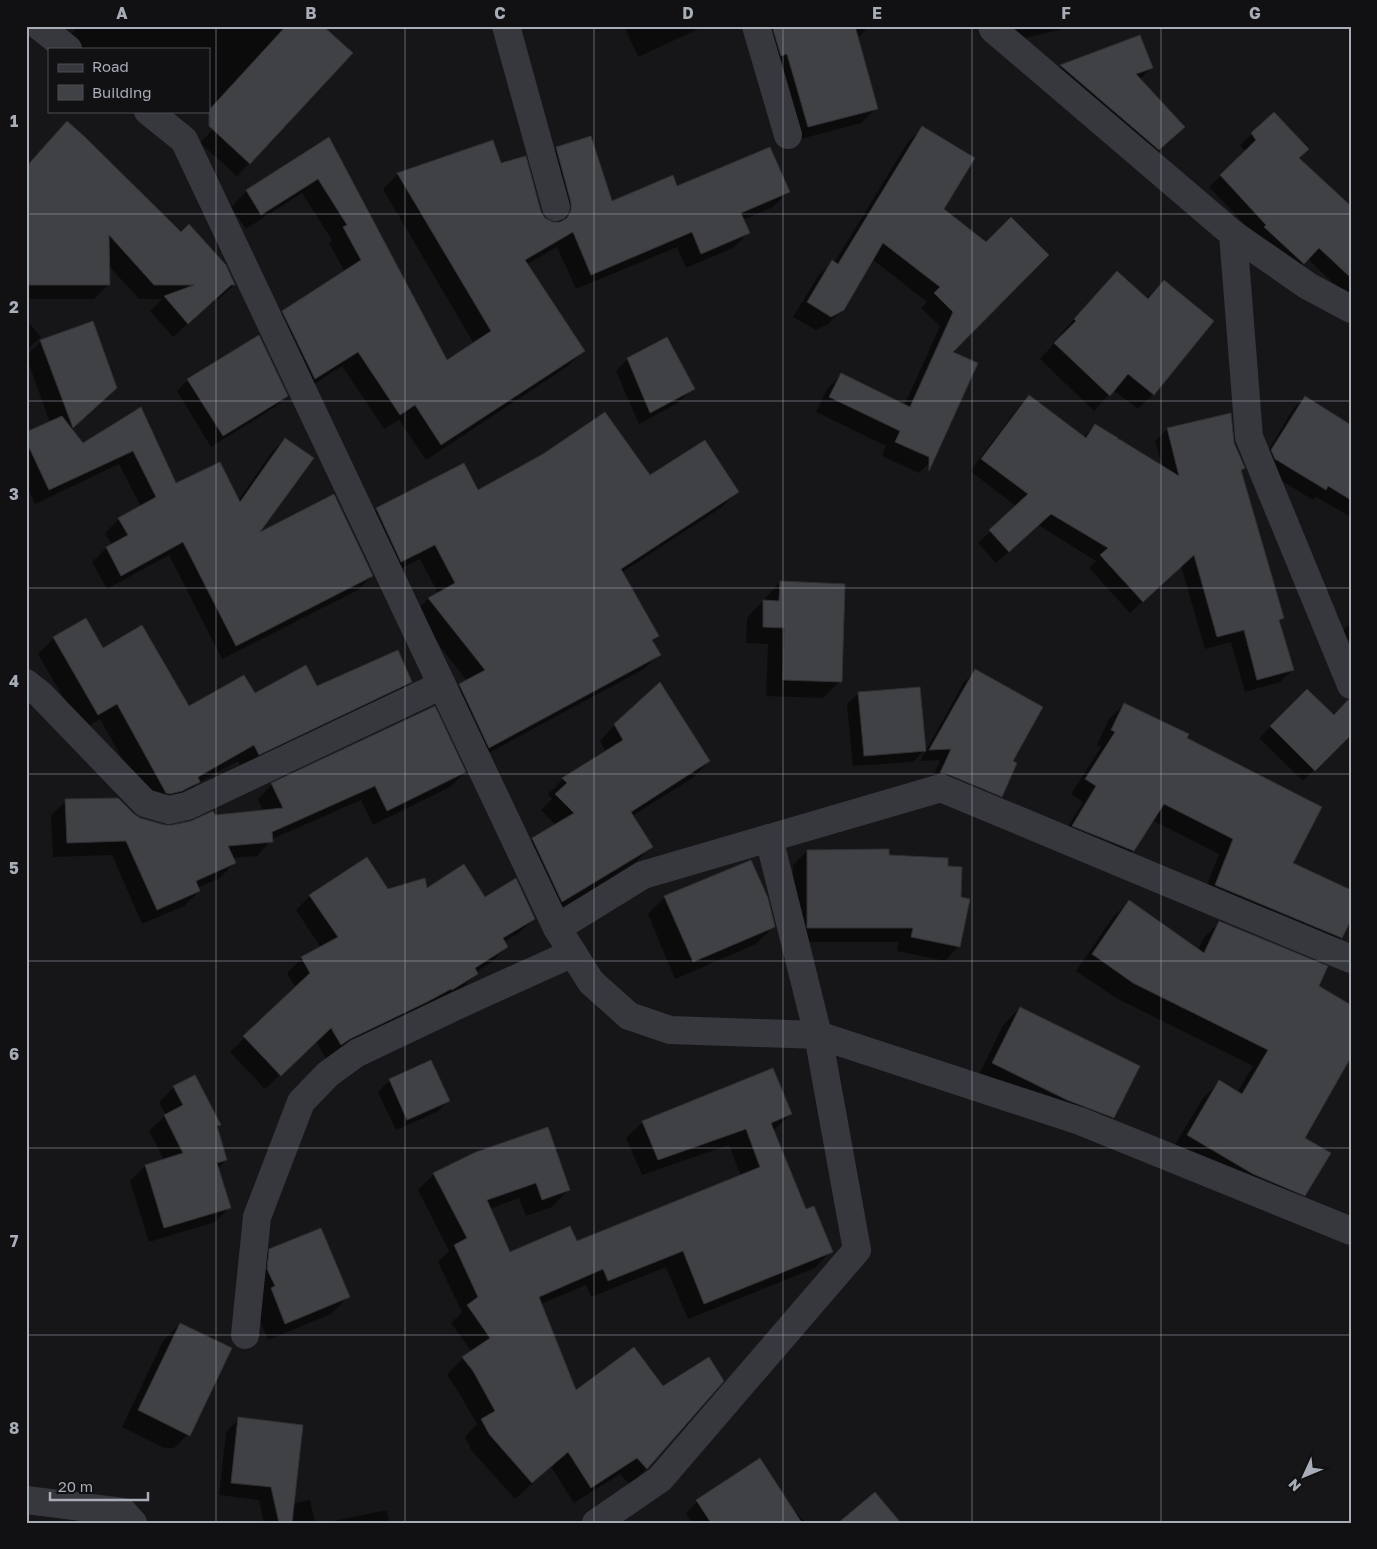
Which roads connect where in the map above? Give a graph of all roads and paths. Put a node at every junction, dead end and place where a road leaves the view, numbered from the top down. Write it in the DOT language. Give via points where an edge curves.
graph roads {
  1 [pos="39,26"];
  2 [pos="506,26"];
  3 [pos="756,26"];
  4 [pos="992,26"];
  5 [pos="67,48"];
  6 [pos="149,112"];
  7 [pos="788,135"];
  8 [pos="556,207"];
  9 [pos="1233,234"];
  10 [pos="1351,309"];
  11 [pos="26,683"];
  12 [pos="442,685"];
  13 [pos="1351,685"];
  14 [pos="769,838"];
  15 [pos="557,928"];
  16 [pos="573,953"];
  17 [pos="1351,959"];
  18 [pos="818,1036"];
  19 [pos="1351,1231"];
  20 [pos="245,1335"];
  21 [pos="26,1500"];
  22 [pos="134,1523"];
  23 [pos="596,1523"];
  1 -- 5 [label="street"];
  2 -- 8 [label="street"];
  3 -- 7 [label="street"];
  4 -- 9 [label="street"];
  6 -- 12 [label="street" via="184,140"];
  9 -- 10 [label="street" via="1308,286"];
  9 -- 13 [label="street" via="1250,437"];
  11 -- 12 [label="street" via="145,803 169,810 187,806"];
  12 -- 15 [label="street"];
  14 -- 15 [label="street" via="643,875"];
  14 -- 17 [label="street" via="941,788"];
  14 -- 18 [label="street"];
  15 -- 16 [label="street"];
  16 -- 18 [label="street" via="592,982 629,1016 670,1030"];
  16 -- 20 [label="street" via="357,1054 328,1074 301,1102 256,1217"];
  18 -- 19 [label="street" via="1080,1121"];
  18 -- 23 [label="street" via="857,1250 660,1479"];
  21 -- 22 [label="street" via="123,1512"];
}
